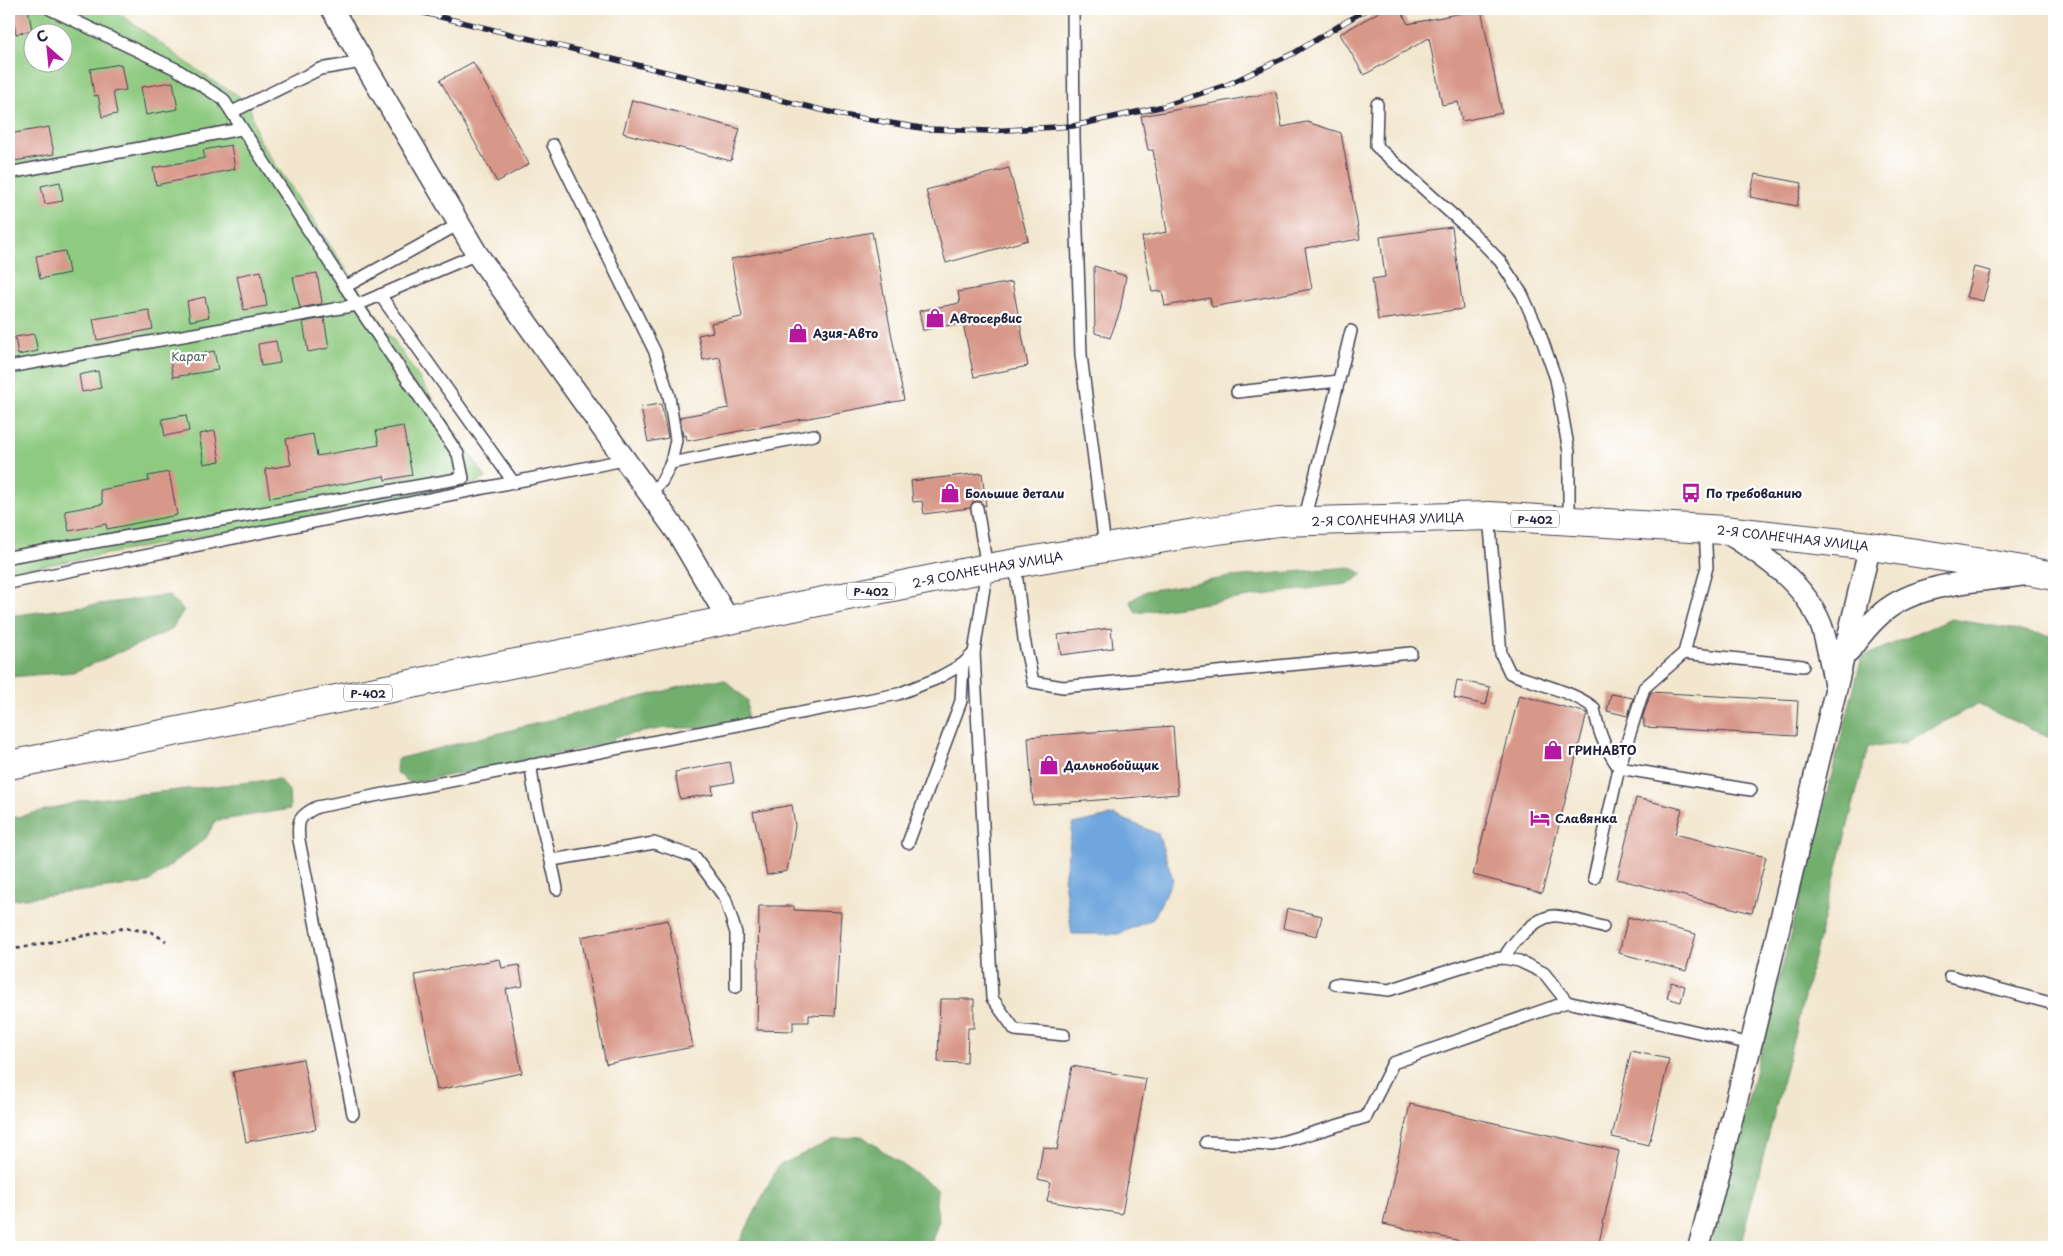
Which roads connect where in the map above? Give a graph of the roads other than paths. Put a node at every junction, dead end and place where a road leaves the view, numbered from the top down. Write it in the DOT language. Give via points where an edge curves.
graph roads {
  1 [pos="50,9"];
  2 [pos="332,9"];
  3 [pos="1073,9"];
  4 [pos="362,62"];
  5 [pos="1377,104"];
  6 [pos="232,112"];
  7 [pos="241,129"];
  8 [pos="553,145"];
  9 [pos="9,173"];
  10 [pos="459,224"];
  11 [pos="477,254"];
  12 [pos="345,287"];
  13 [pos="380,295"];
  14 [pos="357,305"];
  15 [pos="1351,331"];
  16 [pos="9,367"];
  17 [pos="1339,381"];
  18 [pos="1237,392"];
  19 [pos="814,435"];
  20 [pos="624,460"];
  21 [pos="671,463"];
  22 [pos="514,483"];
  23 [pos="649,495"];
  24 [pos="977,508"];
  25 [pos="1489,516"];
  26 [pos="1304,521"];
  27 [pos="1569,521"];
  28 [pos="1714,530"];
  29 [pos="1870,546"];
  30 [pos="1105,547"];
  31 [pos="9,557"];
  32 [pos="1015,564"];
  33 [pos="987,568"];
  34 [pos="2046,575"];
  35 [pos="9,583"];
  36 [pos="728,619"];
  37 [pos="974,653"];
  38 [pos="1684,653"];
  39 [pos="1411,654"];
  40 [pos="1845,657"];
  41 [pos="963,664"];
  42 [pos="1803,666"];
  43 [pos="1836,692"];
  44 [pos="9,766"];
  45 [pos="531,766"];
  46 [pos="1619,768"];
  47 [pos="1751,790"];
  48 [pos="908,843"];
  49 [pos="552,860"];
  50 [pos="1594,878"];
  51 [pos="557,890"];
  52 [pos="1603,927"];
  53 [pos="1504,958"];
  54 [pos="1950,976"];
  55 [pos="1335,984"];
  56 [pos="736,987"];
  57 [pos="1567,1002"];
  58 [pos="2054,1004"];
  59 [pos="1064,1035"];
  60 [pos="1751,1044"];
  61 [pos="353,1114"];
  62 [pos="1206,1142"];
  63 [pos="1699,1247"];
  1 -- 6 [label="lane" via="176,69 223,99"];
  2 -- 4 [label="street"];
  3 -- 30 [label="lane" via="1081,355"];
  4 -- 6 [label="lane" via="320,69"];
  4 -- 10 [label="street"];
  5 -- 27 [label="lane" via="1376,146 1474,234 1500,261 1522,294 1556,379 1569,452"];
  6 -- 7 [label="lane"];
  7 -- 9 [label="lane"];
  7 -- 12 [label="lane"];
  8 -- 21 [label="lane" via="655,352 669,396 676,440"];
  10 -- 11 [label="street"];
  10 -- 12 [label="lane"];
  11 -- 13 [label="lane"];
  11 -- 20 [label="street"];
  12 -- 14 [label="lane"];
  13 -- 14 [label="lane"];
  13 -- 22 [label="lane"];
  14 -- 16 [label="lane"];
  14 -- 31 [label="lane" via="458,454 463,478"];
  15 -- 17 [label="lane"];
  17 -- 18 [label="lane"];
  17 -- 26 [label="lane"];
  19 -- 21 [label="lane"];
  20 -- 22 [label="lane"];
  20 -- 23 [label="street"];
  21 -- 23 [label="lane" via="662,481"];
  22 -- 35 [label="lane"];
  23 -- 36 [label="street" via="677,532"];
  24 -- 33 [label="lane"];
  25 -- 26 [label="main road, 2-Я СОЛНЕЧНАЯ УЛИЦА / Р-402"];
  25 -- 27 [label="main road, 2-Я СОЛНЕЧНАЯ УЛИЦА / Р-402"];
  25 -- 46 [label="lane" via="1501,654 1510,673 1583,699 1594,708 1604,747"];
  26 -- 30 [label="main road, 2-Я СОЛНЕЧНАЯ УЛИЦА / Р-402"];
  27 -- 28 [label="main road, 2-Я СОЛНЕЧНАЯ УЛИЦА / Р-402"];
  28 -- 29 [label="main road, 2-Я СОЛНЕЧНАЯ УЛИЦА / Р-402"];
  28 -- 38 [label="lane" via="1708,567"];
  28 -- 43 [label="street" via="1751,547 1795,584 1821,625"];
  29 -- 34 [label="main road, 2-Я СОЛНЕЧНАЯ УЛИЦА / Р-402"];
  29 -- 40 [label="street"];
  30 -- 32 [label="main road, 2-Я СОЛНЕЧНАЯ УЛИЦА / Р-402"];
  32 -- 33 [label="main road, 2-Я СОЛНЕЧНАЯ УЛИЦА / Р-402"];
  32 -- 39 [label="lane" via="1033,682 1063,687"];
  33 -- 36 [label="main road, 2-Я СОЛНЕЧНАЯ УЛИЦА / Р-402"];
  33 -- 37 [label="lane"];
  34 -- 40 [label="street" via="1966,582 1924,591 1883,612 1866,628"];
  36 -- 44 [label="main road, Р-402"];
  37 -- 41 [label="lane"];
  37 -- 59 [label="lane" via="992,998 1015,1030"];
  38 -- 42 [label="lane"];
  38 -- 46 [label="lane" via="1644,688"];
  40 -- 43 [label="street"];
  41 -- 45 [label="lane" via="898,694"];
  41 -- 48 [label="lane" via="961,702"];
  43 -- 60 [label="street"];
  45 -- 49 [label="lane" via="533,788"];
  45 -- 61 [label="lane" via="317,807 303,814 297,825"];
  46 -- 47 [label="lane"];
  46 -- 50 [label="lane"];
  49 -- 51 [label="lane"];
  49 -- 56 [label="lane" via="654,843 695,857 725,898 736,933"];
  52 -- 53 [label="lane" via="1553,915 1536,923 1512,943"];
  53 -- 55 [label="lane" via="1484,960 1389,990"];
  53 -- 57 [label="lane" via="1544,973"];
  54 -- 58 [label="lane"];
  57 -- 60 [label="lane"];
  57 -- 62 [label="lane" via="1393,1064 1366,1116 1272,1145"];
  60 -- 63 [label="street"];
}
